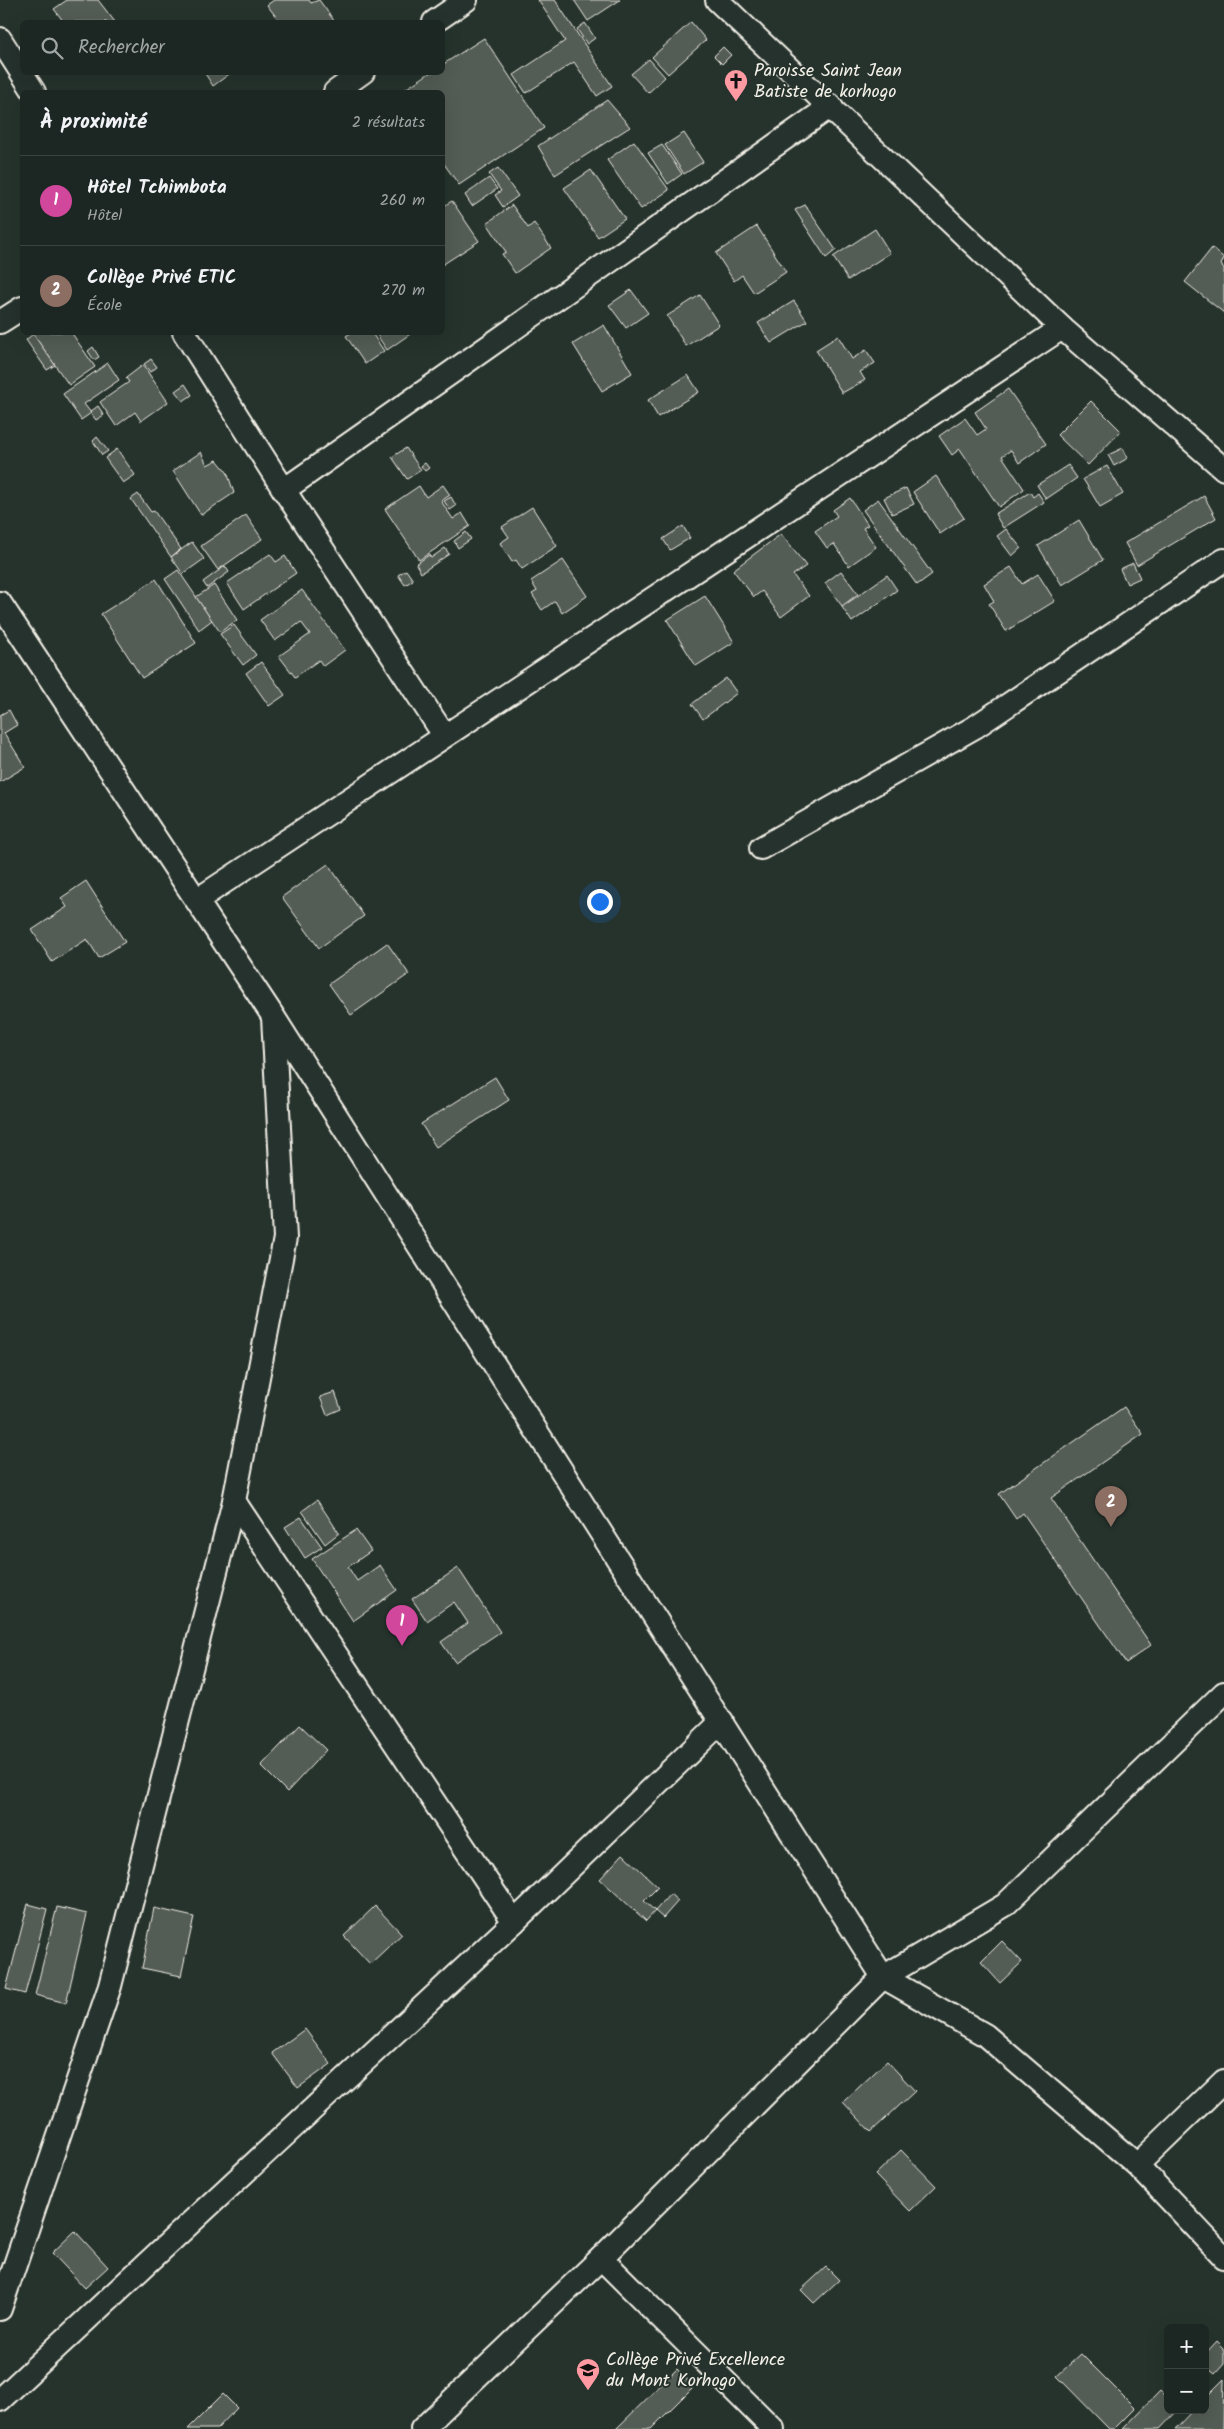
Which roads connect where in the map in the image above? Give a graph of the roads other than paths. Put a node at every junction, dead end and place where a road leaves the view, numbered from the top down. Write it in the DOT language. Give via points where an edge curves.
graph roads {
  1 [pos="466,0"];
  2 [pos="717,0"];
  3 [pos="437,20"];
  4 [pos="0,38"];
  5 [pos="20,70"];
  6 [pos="23,75"];
  7 [pos="359,75"];
  8 [pos="33,90"];
  9 [pos="338,90"];
  10 [pos="831,106"];
  11 [pos="20,309"];
  12 [pos="0,322"];
  13 [pos="1062,328"];
  14 [pos="186,335"];
  15 [pos="1224,469"];
  16 [pos="284,490"];
  17 [pos="1224,560"];
  18 [pos="0,603"];
  19 [pos="444,735"];
  20 [pos="761,848"];
  21 [pos="197,900"];
  22 [pos="273,1016"];
  23 [pos="234,1500"];
  24 [pos="1224,1693"];
  25 [pos="722,1721"];
  26 [pos="514,1922"];
  27 [pos="883,1977"];
  28 [pos="1224,2081"];
  29 [pos="1137,2165"];
  30 [pos="1224,2257"];
  31 [pos="601,2258"];
  32 [pos="0,2310"];
  33 [pos="0,2400"];
  34 [pos="422,2429"];
  35 [pos="773,2429"];
  1 -- 3 [label="street"];
  2 -- 10 [label="street"];
  4 -- 5 [label="street"];
  6 -- 8 [label="street"];
  7 -- 9 [label="street"];
  10 -- 13 [label="street"];
  10 -- 16 [label="street"];
  11 -- 12 [label="street"];
  13 -- 15 [label="street"];
  13 -- 19 [label="street"];
  14 -- 16 [label="street"];
  16 -- 19 [label="street"];
  17 -- 20 [label="street" via="974,727"];
  18 -- 21 [label="street"];
  19 -- 21 [label="street"];
  21 -- 22 [label="street"];
  22 -- 23 [label="street" via="285,1238"];
  22 -- 25 [label="street"];
  23 -- 26 [label="street"];
  23 -- 32 [label="street" via="110,1986"];
  24 -- 27 [label="street" via="1005,1905"];
  25 -- 26 [label="street"];
  25 -- 27 [label="street"];
  26 -- 33 [label="street"];
  27 -- 29 [label="street" via="985,2035"];
  27 -- 31 [label="street"];
  28 -- 29 [label="street"];
  29 -- 30 [label="street"];
  31 -- 34 [label="street"];
  31 -- 35 [label="street"];
}
